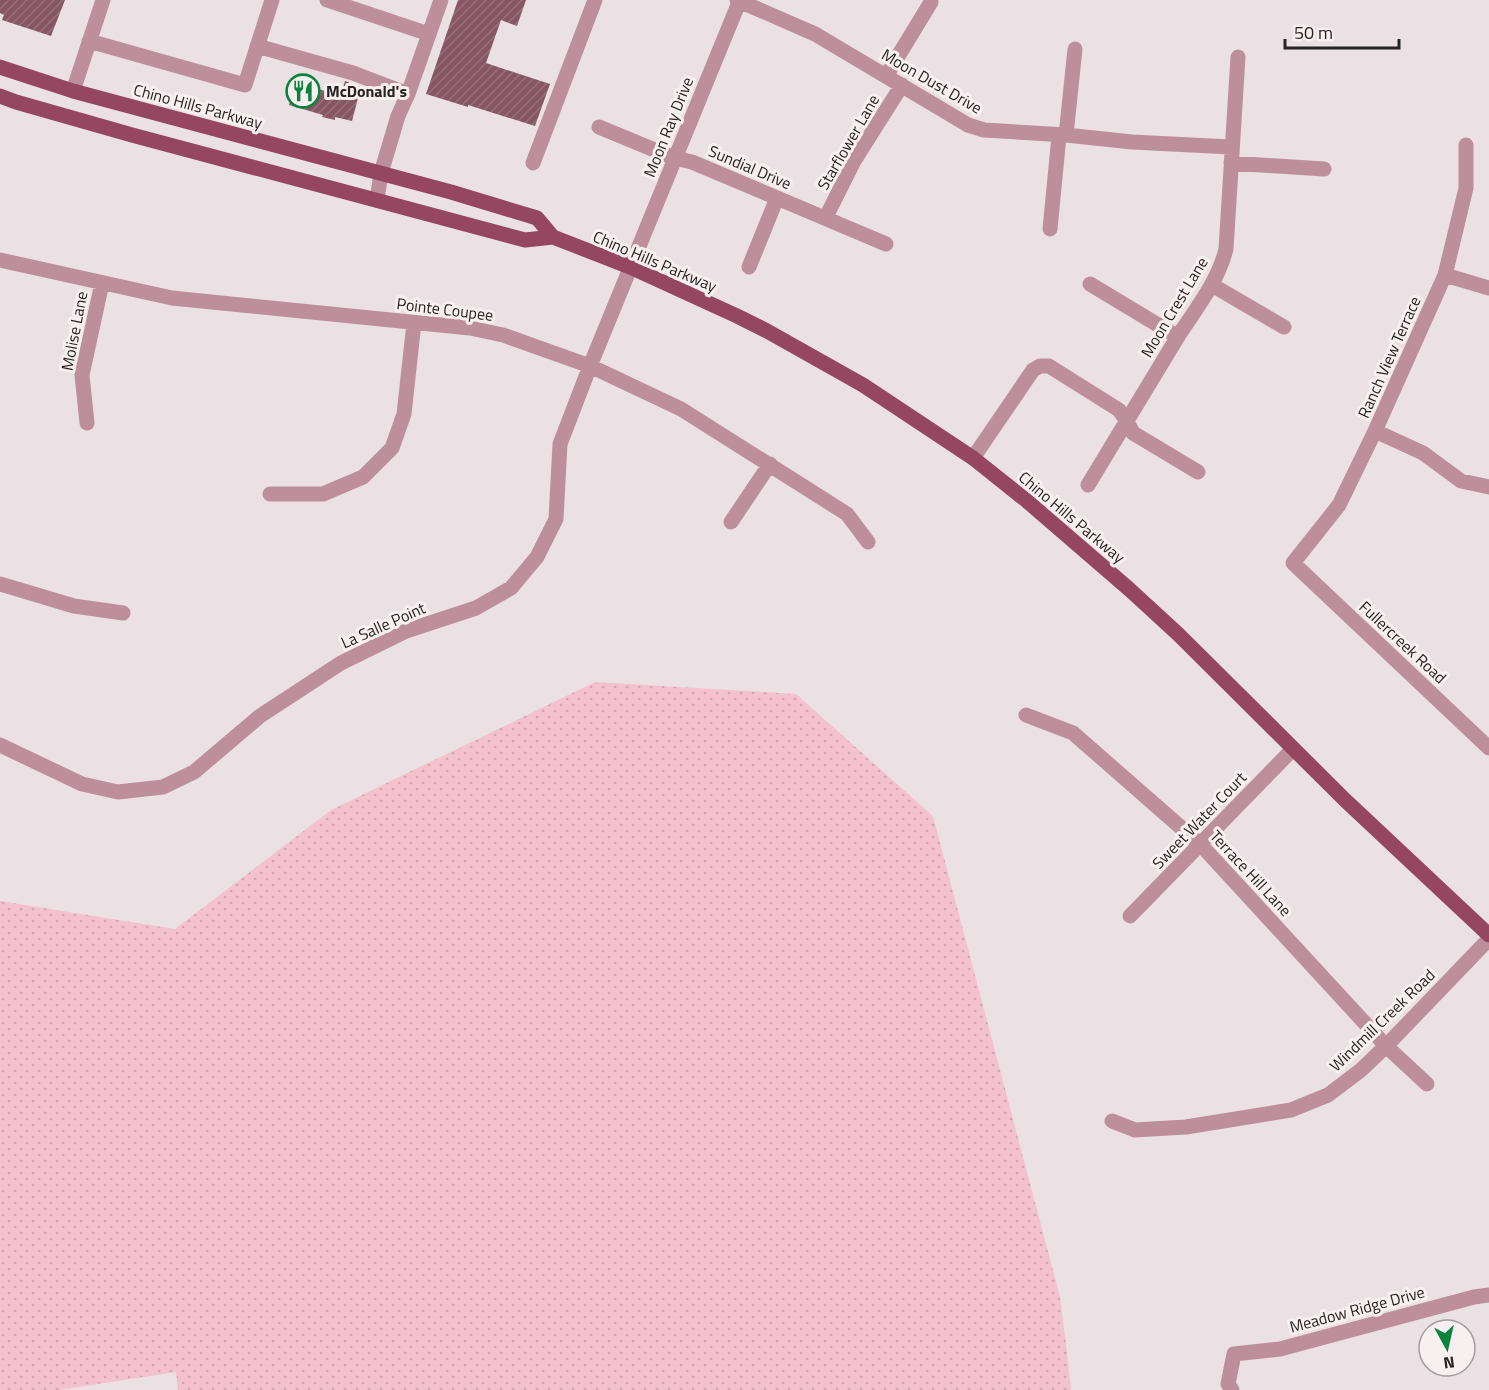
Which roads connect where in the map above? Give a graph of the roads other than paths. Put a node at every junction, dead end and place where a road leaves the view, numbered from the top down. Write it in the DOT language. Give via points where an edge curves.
graph roads {
  1 [pos="103,0"];
  2 [pos="272,0"];
  3 [pos="327,0"];
  4 [pos="441,0"];
  5 [pos="595,0"];
  6 [pos="739,0"];
  7 [pos="931,2"];
  8 [pos="429,34"];
  9 [pos="89,41"];
  10 [pos="256,46"];
  11 [pos="1075,49"];
  12 [pos="1238,57"];
  13 [pos="0,67"];
  14 [pos="886,76"];
  15 [pos="902,85"];
  16 [pos="73,91"];
  17 [pos="408,94"];
  18 [pos="0,96"];
  19 [pos="599,127"];
  20 [pos="1063,136"];
  21 [pos="1466,145"];
  22 [pos="1231,147"];
  23 [pos="674,158"];
  24 [pos="1231,163"];
  25 [pos="533,164"];
  26 [pos="1324,169"];
  27 [pos="381,172"];
  28 [pos="777,198"];
  29 [pos="377,200"];
  30 [pos="826,217"];
  31 [pos="1050,229"];
  32 [pos="553,237"];
  33 [pos="886,244"];
  34 [pos="0,260"];
  35 [pos="630,267"];
  36 [pos="748,267"];
  37 [pos="1445,275"];
  38 [pos="102,283"];
  39 [pos="1090,284"];
  40 [pos="1212,285"];
  41 [pos="1489,288"];
  42 [pos="414,323"];
  43 [pos="1284,327"];
  44 [pos="1178,337"];
  45 [pos="590,366"];
  46 [pos="1127,421"];
  47 [pos="87,423"];
  48 [pos="1375,431"];
  49 [pos="973,458"];
  50 [pos="770,465"];
  51 [pos="1198,472"];
  52 [pos="1088,485"];
  53 [pos="1489,487"];
  54 [pos="270,494"];
  55 [pos="731,522"];
  56 [pos="868,542"];
  57 [pos="1293,563"];
  58 [pos="0,584"];
  59 [pos="123,613"];
  60 [pos="1026,715"];
  61 [pos="0,745"];
  62 [pos="1293,748"];
  63 [pos="1489,748"];
  64 [pos="1201,845"];
  65 [pos="1130,916"];
  66 [pos="1489,937"];
  67 [pos="1386,1046"];
  68 [pos="1427,1084"];
  69 [pos="1112,1121"];
  70 [pos="1489,1295"];
  71 [pos="1233,1390"];
  1 -- 9 [label="street"];
  2 -- 10 [label="street"];
  3 -- 8 [label="street"];
  4 -- 8 [label="street"];
  5 -- 25 [label="street"];
  6 -- 14 [label="street, Moon Dust Drive" via="815,34"];
  6 -- 23 [label="street, Moon Ray Drive"];
  7 -- 14 [label="street, Starflower Lane"];
  8 -- 17 [label="street"];
  9 -- 10 [label="street" via="245,85"];
  9 -- 16 [label="street"];
  10 -- 17 [label="street" via="353,73"];
  11 -- 20 [label="street"];
  12 -- 22 [label="street, Moon Crest Lane"];
  13 -- 16 [label="main road, Chino Hills Parkway"];
  14 -- 15 [label="street, Moon Dust Drive"];
  15 -- 20 [label="street, Moon Dust Drive" via="968,125 984,130"];
  15 -- 30 [label="street, Starflower Lane" via="854,161"];
  16 -- 27 [label="main road, Chino Hills Parkway"];
  17 -- 27 [label="street"];
  18 -- 29 [label="main road, Chino Hills Parkway"];
  19 -- 23 [label="street, Sundial Drive"];
  20 -- 22 [label="street, Moon Dust Drive"];
  20 -- 31 [label="street"];
  21 -- 37 [label="street, Ranch View Terrace" via="1467,188"];
  22 -- 24 [label="street, Moon Crest Lane"];
  23 -- 28 [label="street, Sundial Drive"];
  23 -- 35 [label="street, Moon Ray Drive"];
  24 -- 26 [label="street"];
  24 -- 40 [label="street, Moon Crest Lane" via="1226,249"];
  27 -- 29 [label="street"];
  27 -- 32 [label="main road, Chino Hills Parkway" via="537,218"];
  28 -- 30 [label="street, Sundial Drive"];
  28 -- 36 [label="street"];
  29 -- 32 [label="main road, Chino Hills Parkway" via="525,240"];
  30 -- 33 [label="street, Sundial Drive"];
  32 -- 35 [label="main road, Chino Hills Parkway"];
  34 -- 38 [label="street, Pointe Coupee"];
  35 -- 45 [label="street, La Salle Point"];
  35 -- 49 [label="main road, Chino Hills Parkway" via="767,331 863,386"];
  37 -- 41 [label="street"];
  37 -- 48 [label="street, Ranch View Terrace"];
  38 -- 42 [label="street, Pointe Coupee" via="172,297"];
  38 -- 47 [label="street, Molise Lane" via="81,375"];
  39 -- 44 [label="street"];
  40 -- 43 [label="street"];
  40 -- 44 [label="street, Moon Crest Lane"];
  42 -- 45 [label="street, Pointe Coupee" via="503,335"];
  42 -- 54 [label="street" via="404,414 392,448 363,477 323,494"];
  44 -- 46 [label="street, Moon Crest Lane"];
  45 -- 50 [label="street, Pointe Coupee" via="681,409"];
  45 -- 61 [label="street, La Salle Point" via="560,444 556,519 537,557 511,588 476,608 406,631 341,663 260,716 194,772 163,787 118,792 82,784"];
  46 -- 49 [label="street" via="1119,410 1049,366 1040,366 1033,370"];
  46 -- 51 [label="street" via="1133,434"];
  46 -- 52 [label="street, Moon Crest Lane"];
  48 -- 53 [label="street" via="1423,453 1461,481"];
  48 -- 57 [label="street, Ranch View Terrace" via="1339,505"];
  49 -- 62 [label="main road, Chino Hills Parkway" via="1129,589"];
  50 -- 55 [label="street"];
  50 -- 56 [label="street, Pointe Coupee" via="847,514"];
  57 -- 63 [label="street, Fullercreek Road"];
  58 -- 59 [label="street" via="74,606"];
  60 -- 64 [label="street, Terrace Hill Lane" via="1073,733"];
  62 -- 64 [label="street, Sweet Water Court"];
  62 -- 66 [label="main road, Chino Hills Parkway"];
  64 -- 65 [label="street, Sweet Water Court"];
  64 -- 67 [label="street, Terrace Hill Lane"];
  66 -- 67 [label="street, Windmill Creek Road"];
  67 -- 68 [label="street, Terrace Hill Lane"];
  67 -- 69 [label="street, Windmill Creek Road" via="1328,1095 1292,1110 1186,1127 1135,1130"];
  70 -- 71 [label="street, Meadow Ridge Drive" via="1280,1349 1234,1354 1228,1384"];
}
